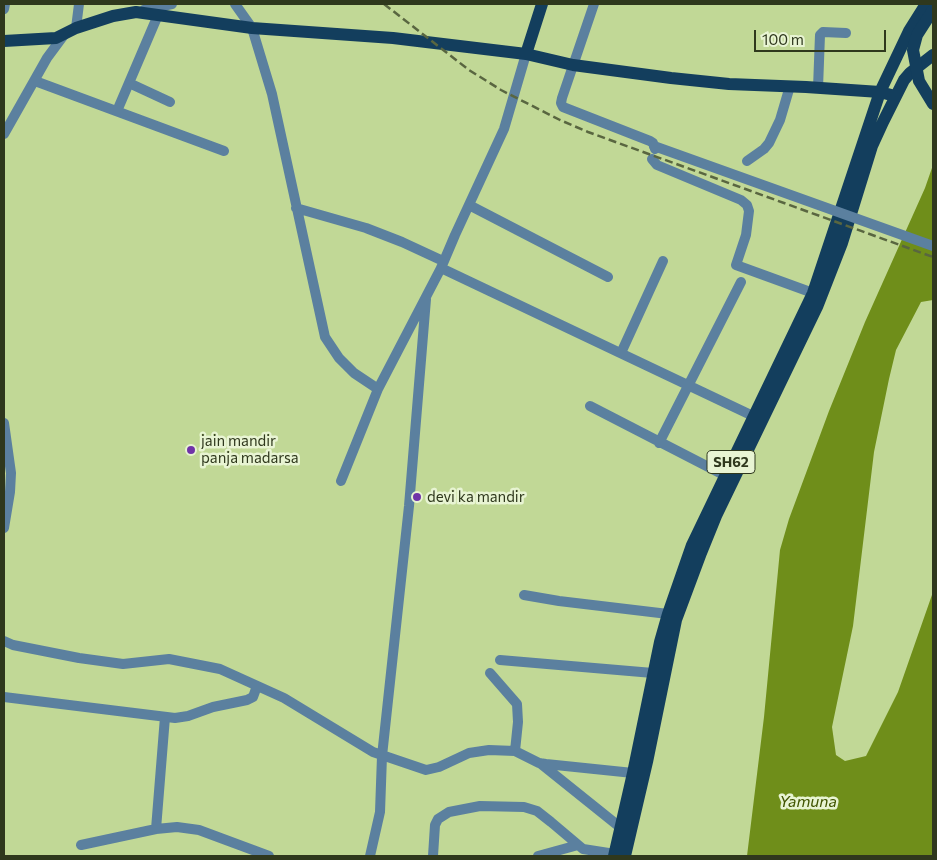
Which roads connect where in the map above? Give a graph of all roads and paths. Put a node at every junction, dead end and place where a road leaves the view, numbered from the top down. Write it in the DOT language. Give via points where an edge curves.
graph roads {
  1 [pos="5,4"];
  2 [pos="79,4"];
  3 [pos="172,4"];
  4 [pos="235,4"];
  5 [pos="542,4"];
  6 [pos="594,4"];
  7 [pos="926,4"];
  8 [pos="4,10"];
  9 [pos="933,10"];
  10 [pos="136,12"];
  11 [pos="158,15"];
  12 [pos="252,28"];
  13 [pos="71,30"];
  14 [pos="846,33"];
  15 [pos="4,41"];
  16 [pos="526,54"];
  17 [pos="933,55"];
  18 [pos="574,65"];
  19 [pos="35,80"];
  20 [pos="129,83"];
  21 [pos="790,86"];
  22 [pos="818,88"];
  23 [pos="880,92"];
  24 [pos="895,96"];
  25 [pos="170,102"];
  26 [pos="933,104"];
  27 [pos="117,112"];
  28 [pos="4,134"];
  29 [pos="224,151"];
  30 [pos="654,151"];
  31 [pos="748,161"];
  32 [pos="469,205"];
  33 [pos="296,208"];
  34 [pos="933,246"];
  35 [pos="663,261"];
  36 [pos="442,264"];
  37 [pos="608,277"];
  38 [pos="741,282"];
  39 [pos="812,293"];
  40 [pos="426,299"];
  41 [pos="621,353"];
  42 [pos="689,386"];
  43 [pos="378,389"];
  44 [pos="590,406"];
  45 [pos="753,416"];
  46 [pos="4,423"];
  47 [pos="659,443"];
  48 [pos="724,475"];
  49 [pos="341,481"];
  50 [pos="4,528"];
  51 [pos="524,595"];
  52 [pos="668,614"];
  53 [pos="4,641"];
  54 [pos="500,660"];
  55 [pos="490,673"];
  56 [pos="653,673"];
  57 [pos="258,686"];
  58 [pos="4,697"];
  59 [pos="165,718"];
  60 [pos="516,751"];
  61 [pos="382,756"];
  62 [pos="539,762"];
  63 [pos="633,773"];
  64 [pos="621,828"];
  65 [pos="156,829"];
  66 [pos="81,845"];
  67 [pos="578,845"];
  68 [pos="618,855"];
  69 [pos="269,856"];
  70 [pos="370,856"];
  71 [pos="433,856"];
  72 [pos="538,856"];
  1 -- 8 [label="street"];
  2 -- 13 [label="street"];
  3 -- 10 [label="street"];
  4 -- 12 [label="street"];
  5 -- 16 [label="main road"];
  6 -- 18 [label="street"];
  7 -- 23 [label="main road, SH62" via="909,31"];
  9 -- 26 [label="main road, bridge" via="917,35 913,50 919,81"];
  10 -- 11 [label="main road"];
  10 -- 13 [label="main road"];
  11 -- 12 [label="main road"];
  11 -- 20 [label="street"];
  12 -- 16 [label="main road" via="393,38"];
  12 -- 33 [label="street" via="272,94"];
  13 -- 15 [label="main road" via="56,38"];
  13 -- 19 [label="street" via="47,58"];
  14 -- 22 [label="street" via="823,32 820,35"];
  16 -- 18 [label="main road"];
  16 -- 32 [label="street" via="504,130"];
  17 -- 24 [label="main road, SH62" via="910,73"];
  18 -- 21 [label="main road" via="729,84"];
  18 -- 30 [label="street" via="562,98 563,107 650,141"];
  19 -- 27 [label="street"];
  19 -- 28 [label="street"];
  20 -- 25 [label="street"];
  20 -- 27 [label="street"];
  21 -- 22 [label="main road"];
  21 -- 31 [label="street" via="774,133 764,150"];
  22 -- 23 [label="main road"];
  23 -- 24 [label="main road"];
  23 -- 39 [label="main road, SH62"];
  24 -- 68 [label="main road, SH62" via="872,146 842,243 817,306 716,516 676,620"];
  27 -- 29 [label="street"];
  30 -- 34 [label="street, bridge"];
  30 -- 39 [label="street" via="657,165 741,200 746,205 749,211 746,235 736,265"];
  32 -- 36 [label="street"];
  32 -- 37 [label="street"];
  33 -- 36 [label="street" via="366,228 402,242"];
  33 -- 43 [label="street" via="325,336 339,358"];
  35 -- 41 [label="street"];
  36 -- 40 [label="street"];
  36 -- 41 [label="street"];
  38 -- 42 [label="street"];
  39 -- 45 [label="main road, SH62"];
  40 -- 43 [label="street"];
  40 -- 61 [label="street" via="409,506"];
  41 -- 42 [label="street"];
  42 -- 45 [label="street"];
  42 -- 47 [label="street"];
  43 -- 49 [label="street"];
  44 -- 47 [label="street"];
  45 -- 48 [label="main road, SH62"];
  46 -- 50 [label="street" via="11,472"];
  47 -- 48 [label="street"];
  48 -- 52 [label="main road, SH62" via="692,545"];
  51 -- 52 [label="street"];
  52 -- 56 [label="main road, SH62"];
  53 -- 57 [label="street" via="124,664 159,659 184,660 220,669"];
  54 -- 56 [label="street"];
  55 -- 60 [label="street" via="517,704"];
  56 -- 63 [label="main road, SH62"];
  57 -- 59 [label="street" via="247,700 181,718"];
  57 -- 61 [label="street"];
  58 -- 59 [label="street"];
  59 -- 65 [label="street"];
  60 -- 61 [label="street" via="469,752 426,770"];
  60 -- 62 [label="street"];
  61 -- 70 [label="street" via="380,812"];
  62 -- 63 [label="street"];
  62 -- 64 [label="street"];
  63 -- 64 [label="main road, SH62"];
  64 -- 68 [label="main road, SH62"];
  65 -- 66 [label="street"];
  65 -- 69 [label="street" via="199,830"];
  67 -- 68 [label="street" via="589,851"];
  67 -- 71 [label="street" via="537,811 480,806 449,812 438,819"];
  67 -- 72 [label="street"];
}
